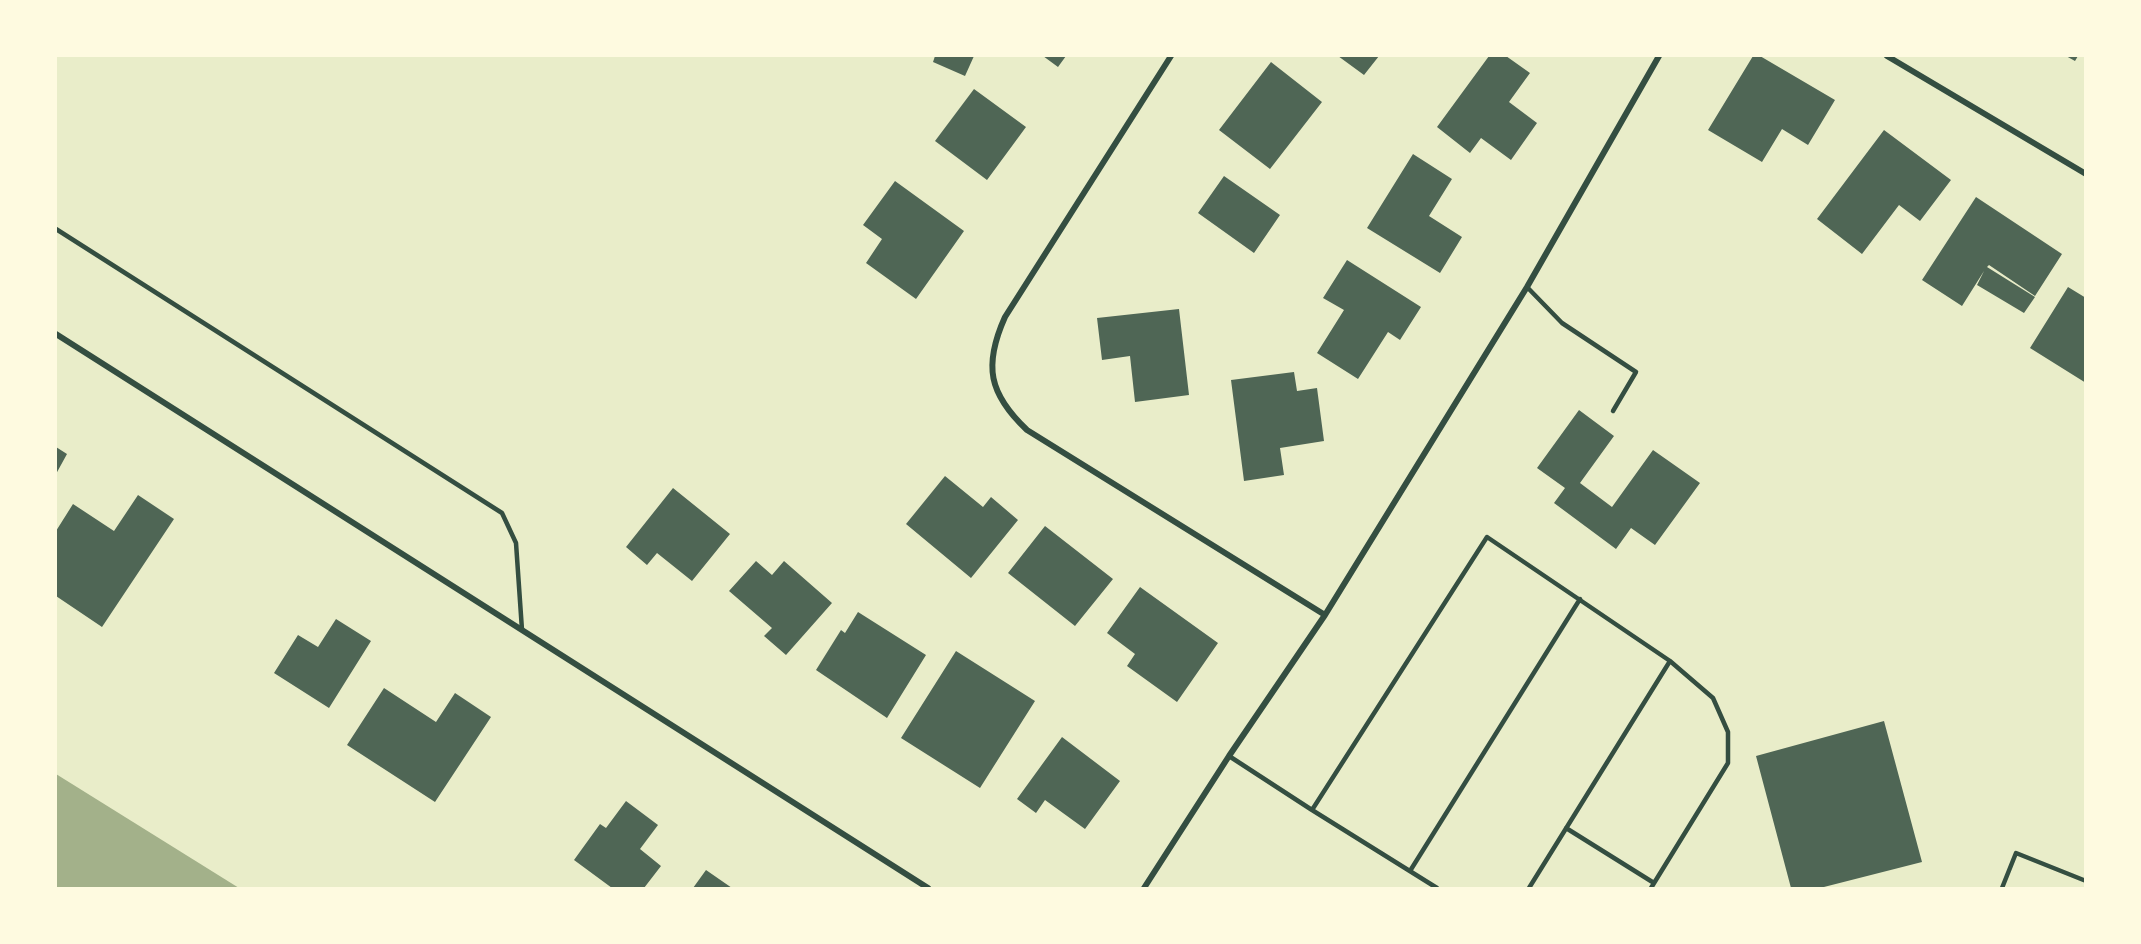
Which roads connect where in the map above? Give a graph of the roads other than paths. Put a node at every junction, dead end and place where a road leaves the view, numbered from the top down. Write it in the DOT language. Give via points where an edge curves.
graph roads {
  1 [pos="1171,56"];
  2 [pos="1659,56"];
  3 [pos="1887,56"];
  4 [pos="2085,174"];
  5 [pos="56,229"];
  6 [pos="1527,287"];
  7 [pos="56,334"];
  8 [pos="1613,411"];
  9 [pos="1580,599"];
  10 [pos="1325,615"];
  11 [pos="522,630"];
  12 [pos="1670,661"];
  13 [pos="1229,756"];
  14 [pos="1312,810"];
  15 [pos="1566,828"];
  16 [pos="1410,871"];
  17 [pos="2085,881"];
  18 [pos="1654,883"];
  19 [pos="928,888"];
  20 [pos="1144,888"];
  21 [pos="1437,888"];
  22 [pos="1529,888"];
  23 [pos="1651,888"];
  24 [pos="2002,888"];
  1 -- 10 [label="street" via="1005,317 994,341 992,366 997,391 1009,413 1027,430"];
  2 -- 6 [label="street"];
  3 -- 4 [label="street"];
  5 -- 11 [label="lane" via="502,513 516,543"];
  6 -- 8 [label="lane" via="1562,323 1636,372"];
  6 -- 10 [label="street"];
  7 -- 11 [label="street"];
  9 -- 12 [label="lane"];
  9 -- 14 [label="lane" via="1487,537"];
  9 -- 16 [label="lane"];
  10 -- 13 [label="street"];
  11 -- 19 [label="street"];
  12 -- 15 [label="lane"];
  12 -- 18 [label="lane" via="1713,698 1728,732 1728,763"];
  13 -- 14 [label="lane"];
  13 -- 20 [label="street"];
  14 -- 16 [label="lane"];
  15 -- 18 [label="lane"];
  15 -- 22 [label="lane"];
  16 -- 21 [label="lane"];
  17 -- 24 [label="lane" via="2016,853"];
  18 -- 23 [label="lane"];
}
